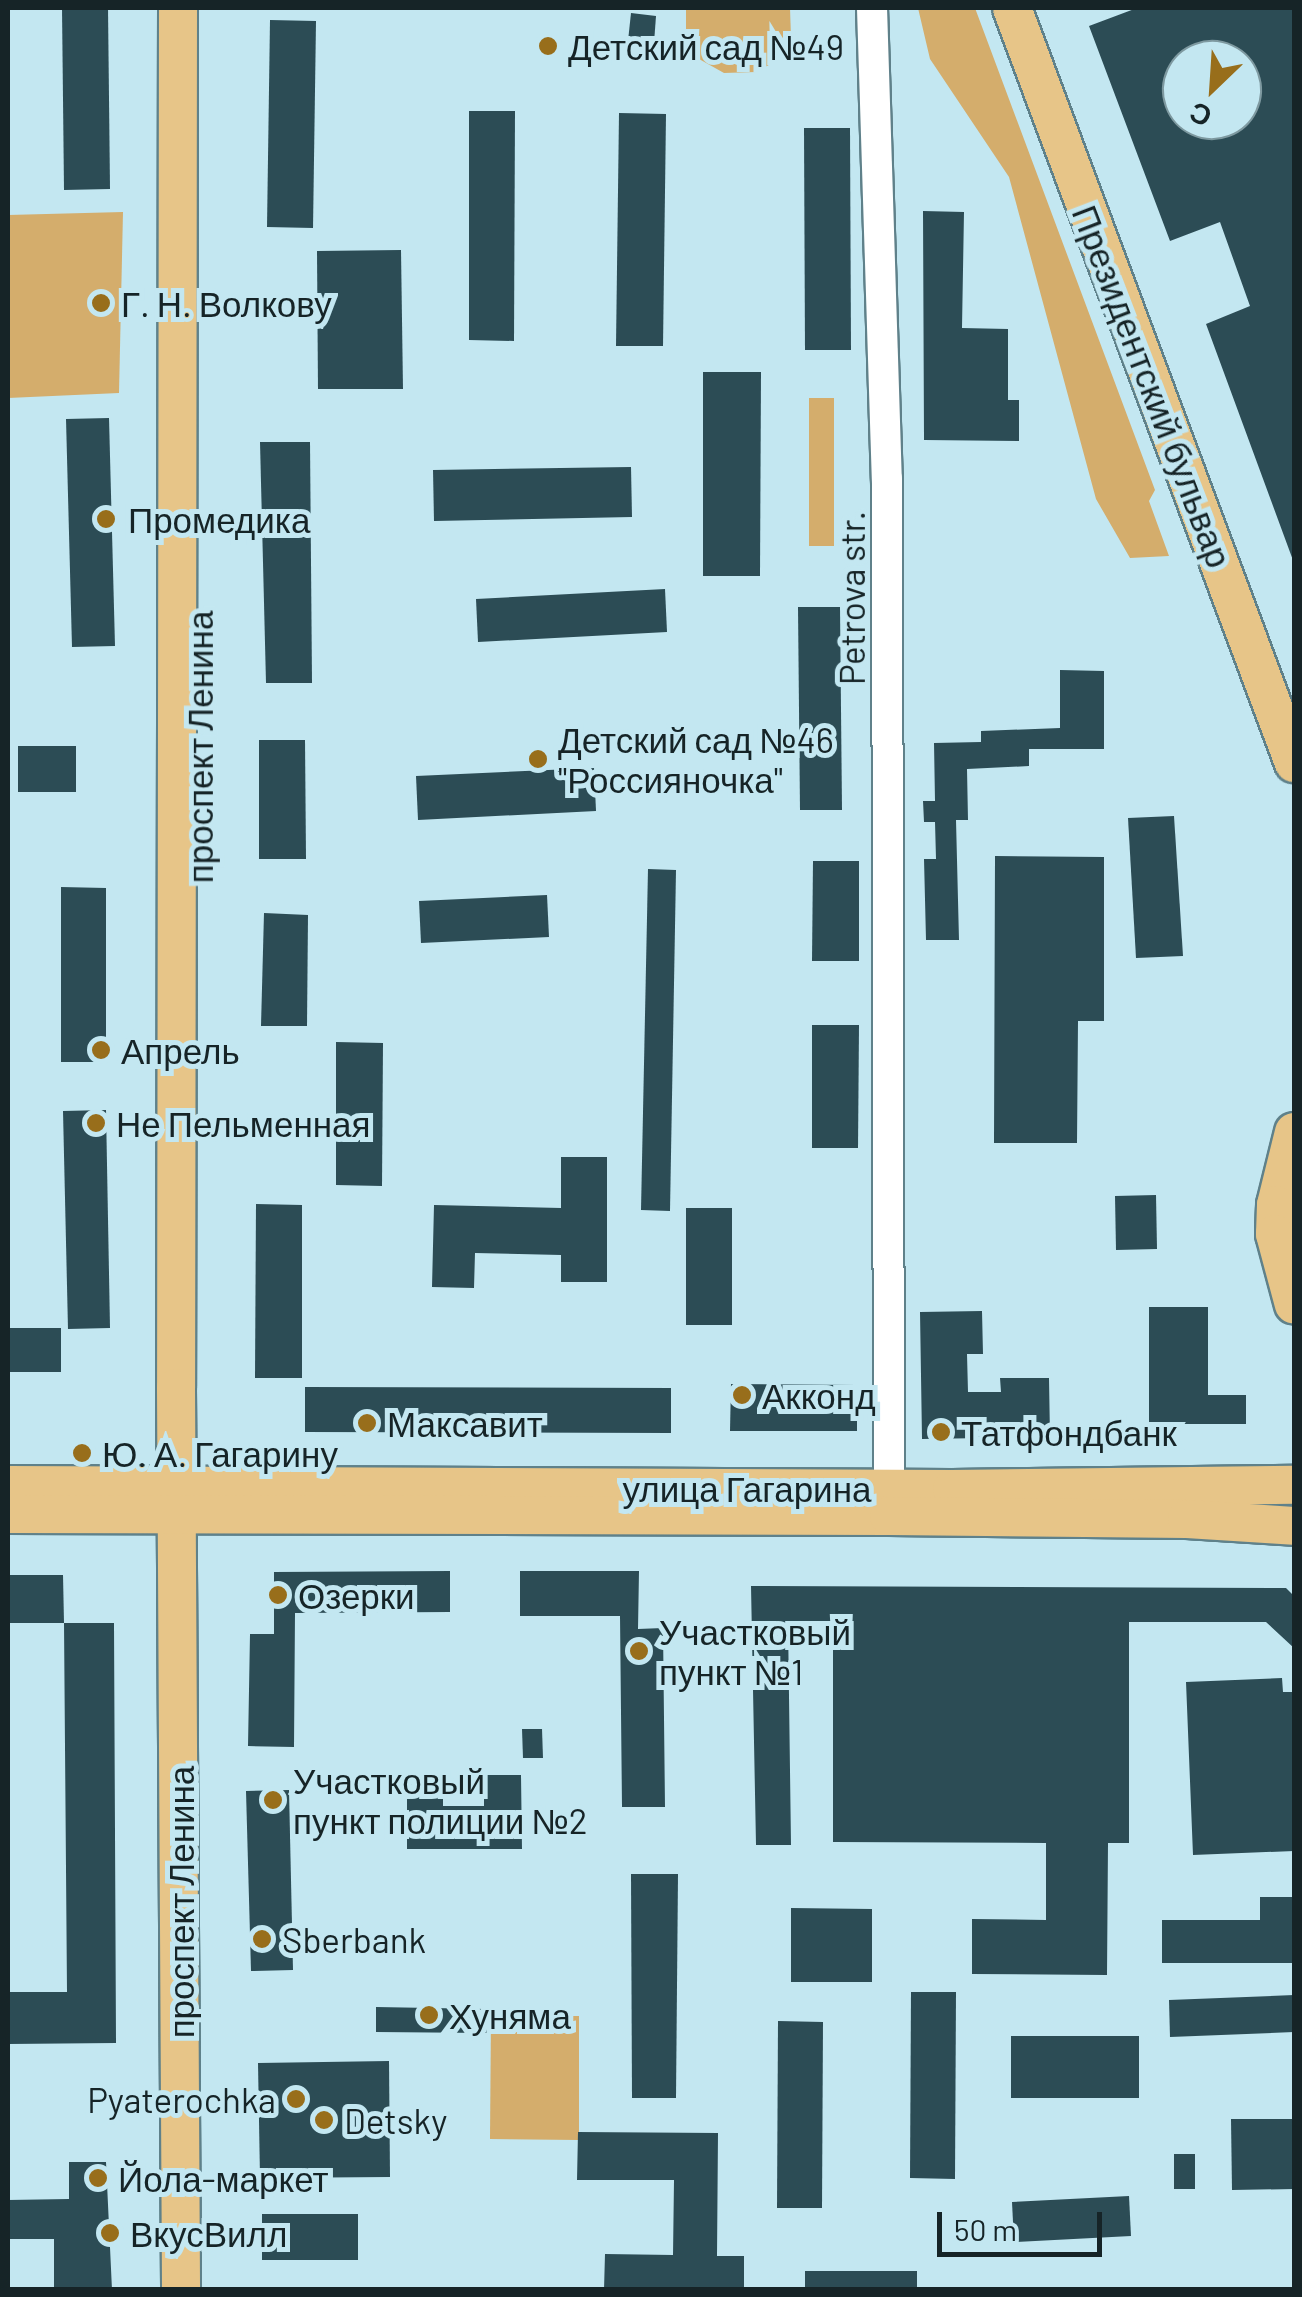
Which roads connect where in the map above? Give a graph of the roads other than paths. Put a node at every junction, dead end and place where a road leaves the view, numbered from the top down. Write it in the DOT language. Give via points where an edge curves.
graph roads {
  1 [pos="178,8"];
  2 [pos="200,8"];
  3 [pos="872,8"];
  4 [pos="1012,8"];
  5 [pos="1032,8"];
  6 [pos="1294,700"];
  7 [pos="1294,764"];
  8 [pos="1294,1132"];
  9 [pos="1289,1168"];
  10 [pos="1294,1306"];
  11 [pos="1290,1479"];
  12 [pos="8,1485"];
  13 [pos="188,1500"];
  14 [pos="889,1502"];
  15 [pos="8,1514"];
  16 [pos="1294,1526"];
  17 [pos="181,2290"];
  18 [pos="201,2290"];
  1 -- 13 [label="main road, проспект Ленина"];
  2 -- 13 [label="main road, проспект Ленина"];
  3 -- 14 [label="street, Petrova str." via="887,480"];
  4 -- 7 [label="main road, Президентский бульвар"];
  5 -- 6 [label="main road, Президентский бульвар"];
  8 -- 9 [label="main road"];
  9 -- 10 [label="main road" via="1275,1234"];
  11 -- 14 [label="main road, улица Гагарина"];
  12 -- 13 [label="main road, улица Гагарина"];
  13 -- 14 [label="main road, улица Гагарина"];
  13 -- 15 [label="main road, улица Гагарина"];
  13 -- 17 [label="main road, проспект Ленина"];
  13 -- 18 [label="main road, проспект Ленина"];
  14 -- 16 [label="main road, улица Гагарина"];
}
